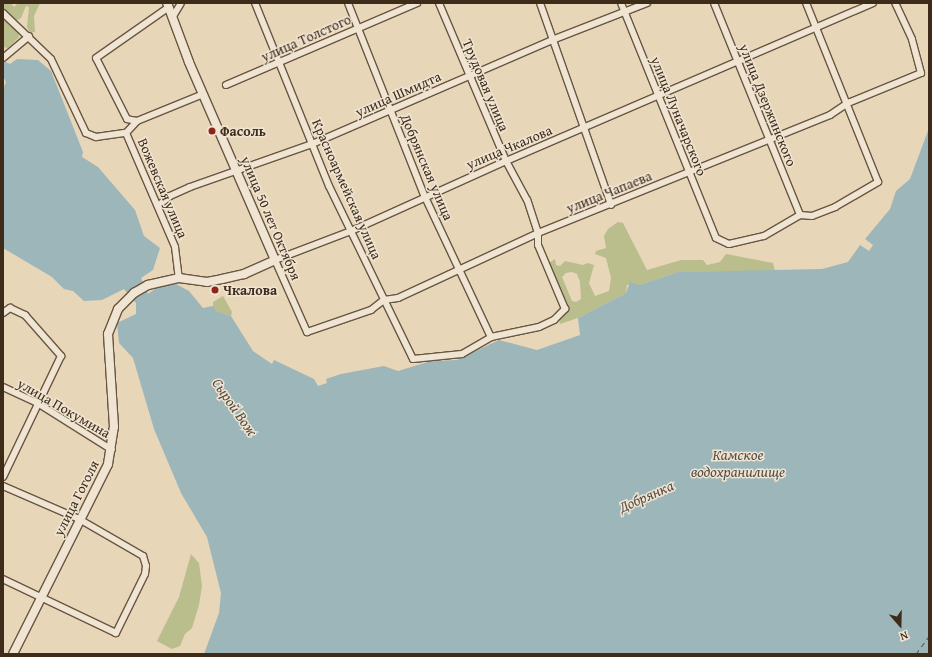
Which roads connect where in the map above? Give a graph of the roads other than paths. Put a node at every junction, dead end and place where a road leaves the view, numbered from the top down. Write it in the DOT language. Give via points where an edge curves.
graph roads {
  1 [pos="180,3"];
  2 [pos="256,3"];
  3 [pos="348,3"];
  4 [pos="417,3"];
  5 [pos="439,3"];
  6 [pos="540,3"];
  7 [pos="621,3"];
  8 [pos="647,3"];
  9 [pos="714,3"];
  10 [pos="806,3"];
  11 [pos="873,3"];
  12 [pos="894,3"];
  13 [pos="168,5"];
  14 [pos="624,12"];
  15 [pos="3,13"];
  16 [pos="172,18"];
  17 [pos="816,27"];
  18 [pos="358,28"];
  19 [pos="29,36"];
  20 [pos="552,40"];
  21 [pos="3,58"];
  22 [pos="737,60"];
  23 [pos="282,63"];
  24 [pos="468,75"];
  25 [pos="226,85"];
  26 [pos="203,94"];
  27 [pos="657,98"];
  28 [pos="848,103"];
  29 [pos="391,112"];
  30 [pos="137,121"];
  31 [pos="583,130"];
  32 [pos="126,133"];
  33 [pos="768,140"];
  34 [pos="312,144"];
  35 [pos="506,161"];
  36 [pos="237,171"];
  37 [pos="690,173"];
  38 [pos="425,197"];
  39 [pos="159,205"];
  40 [pos="611,205"];
  41 [pos="800,215"];
  42 [pos="351,232"];
  43 [pos="538,233"];
  44 [pos="275,260"];
  45 [pos="461,270"];
  46 [pos="179,278"];
  47 [pos="148,285"];
  48 [pos="384,300"];
  49 [pos="3,313"];
  50 [pos="307,332"];
  51 [pos="491,337"];
  52 [pos="3,387"];
  53 [pos="38,404"];
  54 [pos="112,450"];
  55 [pos="3,477"];
  56 [pos="3,486"];
  57 [pos="79,519"];
  58 [pos="3,579"];
  59 [pos="40,597"];
  60 [pos="13,654"];
  1 -- 16 [label="street"];
  2 -- 23 [label="street, Красноармейская улица"];
  3 -- 18 [label="street, Добрянская улица"];
  4 -- 18 [label="street, улица Толстого"];
  5 -- 24 [label="street, Трудовая улица"];
  6 -- 20 [label="street"];
  7 -- 14 [label="street, улица Луначарского"];
  8 -- 14 [label="street, улица Шмидта"];
  9 -- 22 [label="street, улица Дзержинского"];
  10 -- 17 [label="street"];
  11 -- 17 [label="street, улица Чкалова"];
  12 -- 28 [label="street, улица Чапаева" via="912,39 921,74"];
  13 -- 16 [label="main road, улица 50 лет Октября"];
  13 -- 30 [label="street, Вожевская улица" via="96,58 127,119"];
  14 -- 20 [label="street, улица Шмидта"];
  14 -- 27 [label="street, улица Луначарского"];
  15 -- 19 [label="street"];
  16 -- 26 [label="main road, улица 50 лет Октября"];
  17 -- 22 [label="street, улица Чкалова"];
  17 -- 28 [label="street"];
  18 -- 23 [label="street, улица Толстого"];
  18 -- 29 [label="street, Добрянская улица"];
  19 -- 21 [label="street"];
  19 -- 32 [label="street" via="51,59 86,132 96,137"];
  20 -- 24 [label="street, улица Шмидта"];
  20 -- 31 [label="street"];
  22 -- 27 [label="street, улица Чкалова"];
  22 -- 33 [label="street, улица Дзержинского"];
  23 -- 25 [label="street, улица Толстого"];
  23 -- 34 [label="street, Красноармейская улица"];
  24 -- 29 [label="street, улица Шмидта"];
  24 -- 35 [label="street, Трудовая улица"];
  26 -- 30 [label="street"];
  26 -- 36 [label="main road, улица 50 лет Октября"];
  27 -- 31 [label="street, улица Чкалова"];
  27 -- 37 [label="street, улица Луначарского"];
  28 -- 33 [label="street, улица Чапаева" via="830,115"];
  28 -- 41 [label="street" via="878,182 835,207 812,216"];
  29 -- 34 [label="street, улица Шмидта"];
  29 -- 38 [label="street, Добрянская улица"];
  30 -- 32 [label="street"];
  31 -- 35 [label="street, улица Чкалова"];
  31 -- 40 [label="street"];
  32 -- 39 [label="street, Вожевская улица" via="154,201"];
  33 -- 37 [label="street, улица Чапаева"];
  33 -- 41 [label="street, улица Дзержинского"];
  34 -- 36 [label="street, улица Шмидта"];
  34 -- 42 [label="street, Красноармейская улица"];
  35 -- 38 [label="street, улица Чкалова"];
  35 -- 43 [label="street, Трудовая улица" via="527,200"];
  36 -- 39 [label="street, улица Шмидта" via="190,187 170,196"];
  36 -- 44 [label="main road, улица 50 лет Октября"];
  37 -- 40 [label="street, улица Чапаева"];
  37 -- 41 [label="street, улица Луначарского" via="716,238 730,244 764,236"];
  38 -- 42 [label="street, улица Чкалова"];
  38 -- 45 [label="street, Добрянская улица"];
  39 -- 46 [label="street, Вожевская улица" via="175,247"];
  40 -- 43 [label="street, улица Чапаева"];
  42 -- 44 [label="street, улица Чкалова"];
  42 -- 48 [label="street, Красноармейская улица"];
  43 -- 45 [label="street, улица Чапаева"];
  43 -- 51 [label="street, Трудовая улица" via="538,245 565,309 554,320 540,327"];
  44 -- 46 [label="main road, улица Чкалова" via="244,274 207,282"];
  44 -- 50 [label="street, улица 50 лет Октября"];
  45 -- 48 [label="street, улица Чапаева" via="398,298"];
  45 -- 51 [label="street, Добрянская улица"];
  46 -- 47 [label="main road, улица Чкалова"];
  47 -- 54 [label="main road, улица Гоголя" via="127,299 114,316 108,334 114,427"];
  48 -- 50 [label="street, улица Чапаева" via="371,310"];
  48 -- 51 [label="street, Красноармейская улица" via="413,359 462,354"];
  49 -- 53 [label="street" via="10,308 25,315 61,356"];
  52 -- 53 [label="street, улица Покумина"];
  53 -- 54 [label="street, улица Покумина"];
  53 -- 55 [label="street"];
  54 -- 57 [label="main road, улица Гоголя" via="108,464"];
  56 -- 57 [label="street"];
  57 -- 59 [label="main road, улица Гоголя"];
  57 -- 59 [label="street" via="144,556 145,574 116,633"];
  58 -- 59 [label="street"];
  59 -- 60 [label="main road, улица Гоголя"];
}
